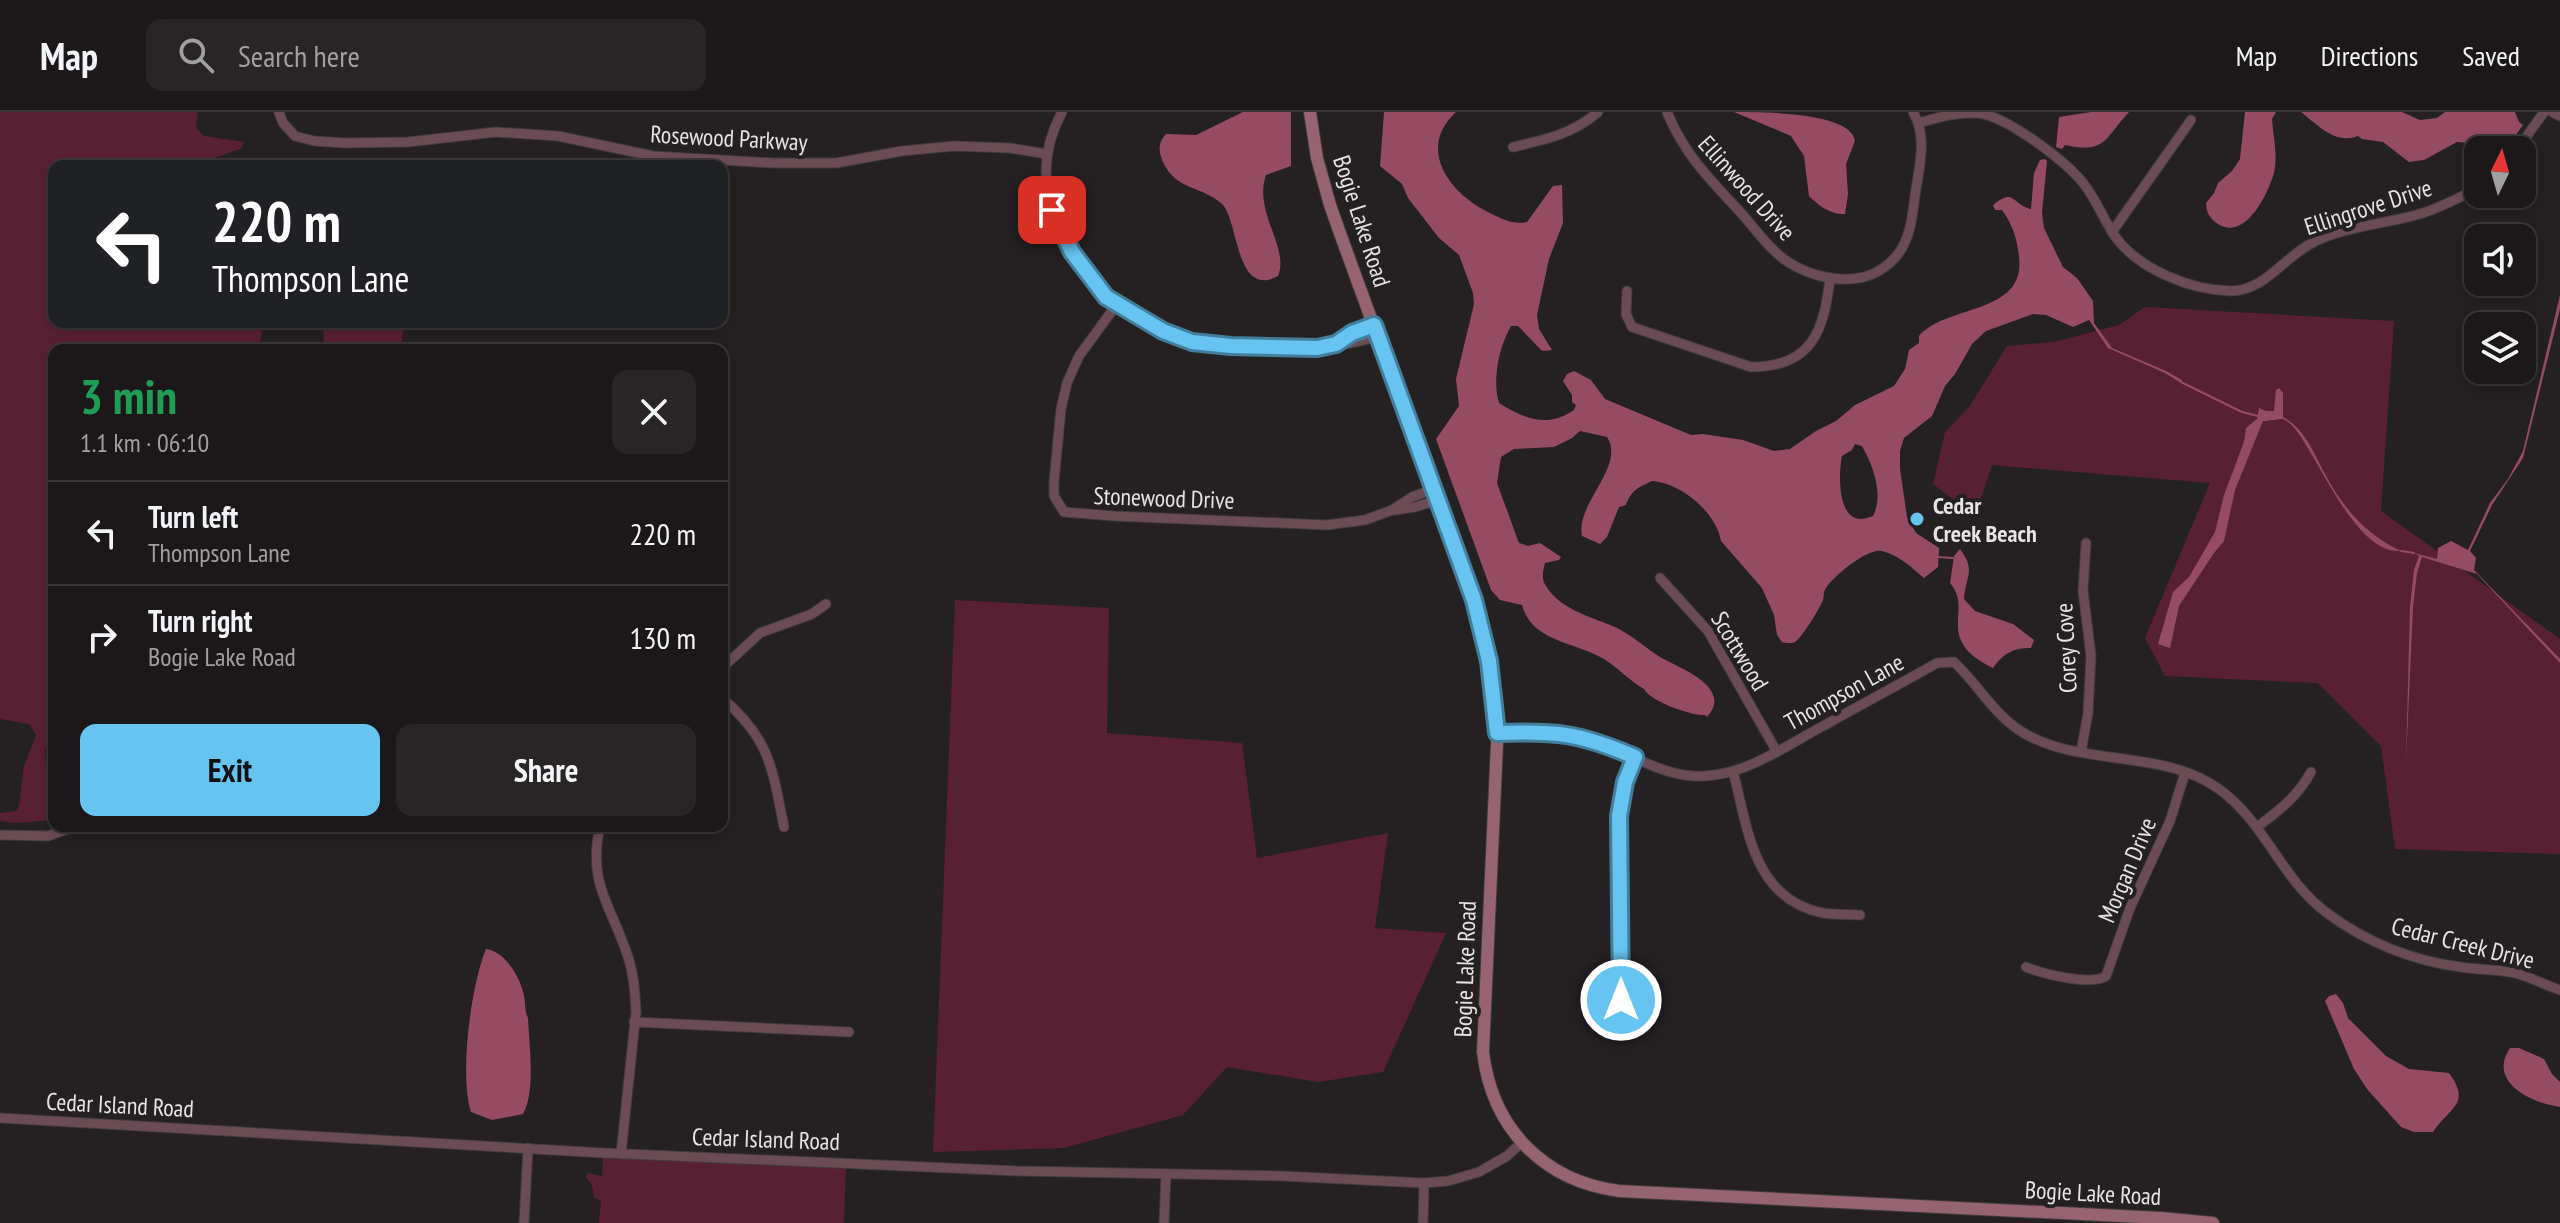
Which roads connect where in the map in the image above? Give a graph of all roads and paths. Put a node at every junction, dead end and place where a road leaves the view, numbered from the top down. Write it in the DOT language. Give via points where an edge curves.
graph roads {
  1 [pos="279,112"];
  2 [pos="1062,112"];
  3 [pos="1310,112"];
  4 [pos="1598,112"];
  5 [pos="1667,112"];
  6 [pos="1913,112"];
  7 [pos="2544,112"];
  8 [pos="2553,112"];
  9 [pos="2560,116"];
  10 [pos="2191,120"];
  11 [pos="1919,123"];
  12 [pos="2527,136"];
  13 [pos="1513,147"];
  14 [pos="1047,154"];
  15 [pos="680,160"];
  16 [pos="728,163"];
  17 [pos="2464,194"];
  18 [pos="2112,232"];
  19 [pos="1830,278"];
  20 [pos="1627,291"];
  21 [pos="1117,304"];
  22 [pos="1376,330"];
  23 [pos="1436,494"];
  24 [pos="2086,543"];
  25 [pos="1660,578"];
  26 [pos="826,604"];
  27 [pos="728,662"];
  28 [pos="728,703"];
  29 [pos="1497,733"];
  30 [pos="1777,752"];
  31 [pos="2081,752"];
  32 [pos="1635,757"];
  33 [pos="1733,771"];
  34 [pos="2311,772"];
  35 [pos="2185,773"];
  36 [pos="784,827"];
  37 [pos="2257,827"];
  38 [pos="65,832"];
  39 [pos="599,832"];
  40 [pos="0,835"];
  41 [pos="1860,915"];
  42 [pos="2026,967"];
  43 [pos="2560,990"];
  44 [pos="634,1022"];
  45 [pos="1629,1025"];
  46 [pos="849,1032"];
  47 [pos="0,1118"];
  48 [pos="1521,1143"];
  49 [pos="528,1148"];
  50 [pos="621,1154"];
  51 [pos="1166,1174"];
  52 [pos="1424,1183"];
  53 [pos="524,1223"];
  54 [pos="1164,1223"];
  55 [pos="1423,1223"];
  56 [pos="2213,1223"];
  1 -- 15 [label="street, Rosewood Parkway" via="295,136 314,141 366,144 525,133"];
  2 -- 14 [label="street"];
  3 -- 22 [label="main road, Bogie Lake Road" via="1324,189"];
  4 -- 13 [label="street" via="1566,133"];
  5 -- 19 [label="street, Ellinwood Drive" via="1690,157 1773,250 1803,271"];
  6 -- 11 [label="street, Ellinwood Drive"];
  7 -- 12 [label="street"];
  8 -- 9 [label="street"];
  10 -- 18 [label="street"];
  11 -- 18 [label="street, Ellingrove Drive" via="1951,113 1977,113 2002,121 2071,169"];
  11 -- 19 [label="street, Ellinwood Drive" via="1920,163 1901,250 1873,274"];
  14 -- 16 [label="street, Rosewood Parkway" via="954,146 836,163"];
  14 -- 21 [label="street" via="1046,188 1061,231 1088,276"];
  17 -- 18 [label="street, Ellingrove Drive" via="2424,213 2315,241 2258,284 2241,290 2165,274 2144,263"];
  19 -- 20 [label="street" via="1825,318 1812,341 1795,357 1766,367 1751,367 1632,327 1626,314"];
  21 -- 22 [label="street" via="1192,342 1317,348 1352,333"];
  21 -- 23 [label="street, Stonewood Drive" via="1079,356 1067,383 1054,481 1054,496 1064,512 1327,525 1352,523 1412,497"];
  22 -- 23 [label="main road, Bogie Lake Road"];
  23 -- 29 [label="main road, Bogie Lake Road" via="1482,629"];
  24 -- 31 [label="street, Corey Cove" via="2083,587 2091,656"];
  25 -- 30 [label="street, Scottwood" via="1708,631"];
  26 -- 27 [label="street" via="760,633"];
  28 -- 36 [label="street" via="766,749"];
  29 -- 32 [label="street, Thompson Lane" via="1563,732"];
  29 -- 48 [label="main road, Bogie Lake Road" via="1483,1052 1494,1099"];
  30 -- 31 [label="street, Thompson Lane" via="1942,661 1954,662 2001,718 2020,731"];
  30 -- 33 [label="street, Thompson Lane"];
  31 -- 35 [label="street, Thompson Lane"];
  32 -- 33 [label="street, Thompson Lane" via="1682,775"];
  32 -- 45 [label="street" via="1619,816 1621,1000"];
  33 -- 41 [label="street" via="1758,862 1771,883 1811,910"];
  34 -- 37 [label="street" via="2290,803"];
  35 -- 37 [label="street, Cedar Creek Drive" via="2228,795"];
  35 -- 42 [label="street, Morgan Drive" via="2106,976 2099,980"];
  37 -- 43 [label="street, Cedar Creek Drive" via="2301,890 2363,937 2400,953 2513,973"];
  38 -- 40 [label="street"];
  39 -- 44 [label="street" via="597,875 628,956"];
  44 -- 46 [label="street"];
  44 -- 50 [label="street"];
  47 -- 49 [label="street, Cedar Island Road"];
  48 -- 52 [label="street, Cedar Island Road" via="1472,1175"];
  48 -- 56 [label="main road, Bogie Lake Road" via="1566,1177 1629,1193"];
  49 -- 50 [label="street, Cedar Island Road"];
  49 -- 53 [label="street"];
  50 -- 51 [label="street, Cedar Island Road"];
  51 -- 52 [label="street, Cedar Island Road"];
  51 -- 54 [label="street"];
  52 -- 55 [label="street"];
}
